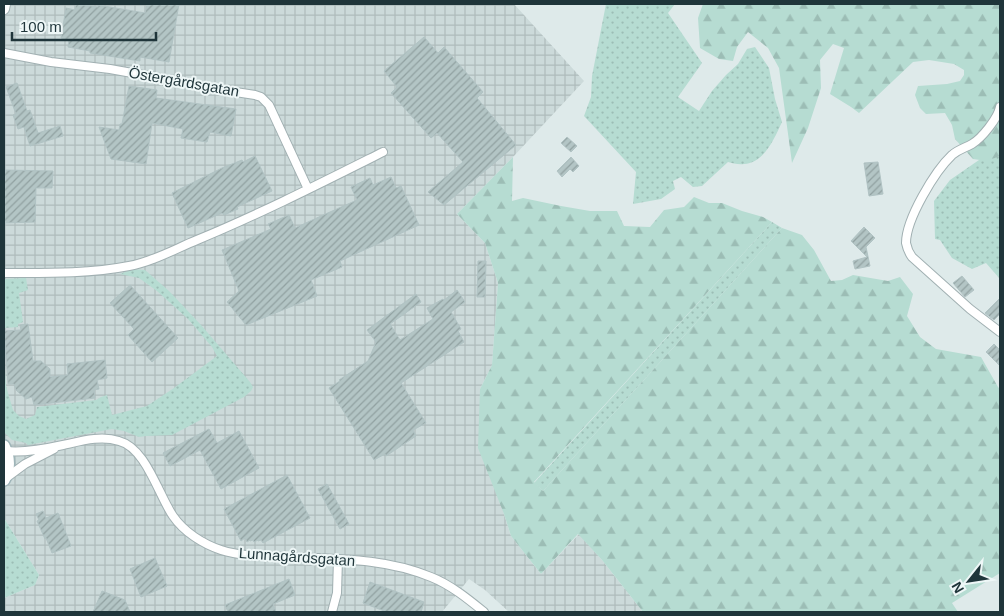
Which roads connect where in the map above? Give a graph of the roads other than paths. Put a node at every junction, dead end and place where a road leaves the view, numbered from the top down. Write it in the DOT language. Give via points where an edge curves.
graph roads {
  1 [pos="5,4"];
  2 [pos="4,9"];
  3 [pos="4,53"];
  4 [pos="1000,107"];
  5 [pos="383,152"];
  6 [pos="308,189"];
  7 [pos="4,273"];
  8 [pos="1000,332"];
  9 [pos="60,446"];
  10 [pos="5,448"];
  11 [pos="4,480"];
  12 [pos="338,559"];
  13 [pos="332,612"];
  14 [pos="484,612"];
  1 -- 2 [label="street"];
  3 -- 6 [label="street, Östergårdsgatan" via="261,97 274,114"];
  4 -- 8 [label="street" via="980,138 952,155 933,179 918,204 906,243 912,257"];
  5 -- 6 [label="street"];
  6 -- 7 [label="street" via="234,224 131,266 98,271"];
  9 -- 10 [label="street, Lunnagårdsgatan" via="24,451"];
  9 -- 11 [label="street, Lunnagårdsgatan" via="25,464"];
  9 -- 12 [label="street, Lunnagårdsgatan" via="85,440 108,439 125,443 145,464 174,517 186,530 222,551"];
  10 -- 11 [label="main road" via="9,468"];
  12 -- 13 [label="street"];
  12 -- 14 [label="street, Lunnagårdsgatan" via="394,565 423,574 467,598"];
}
